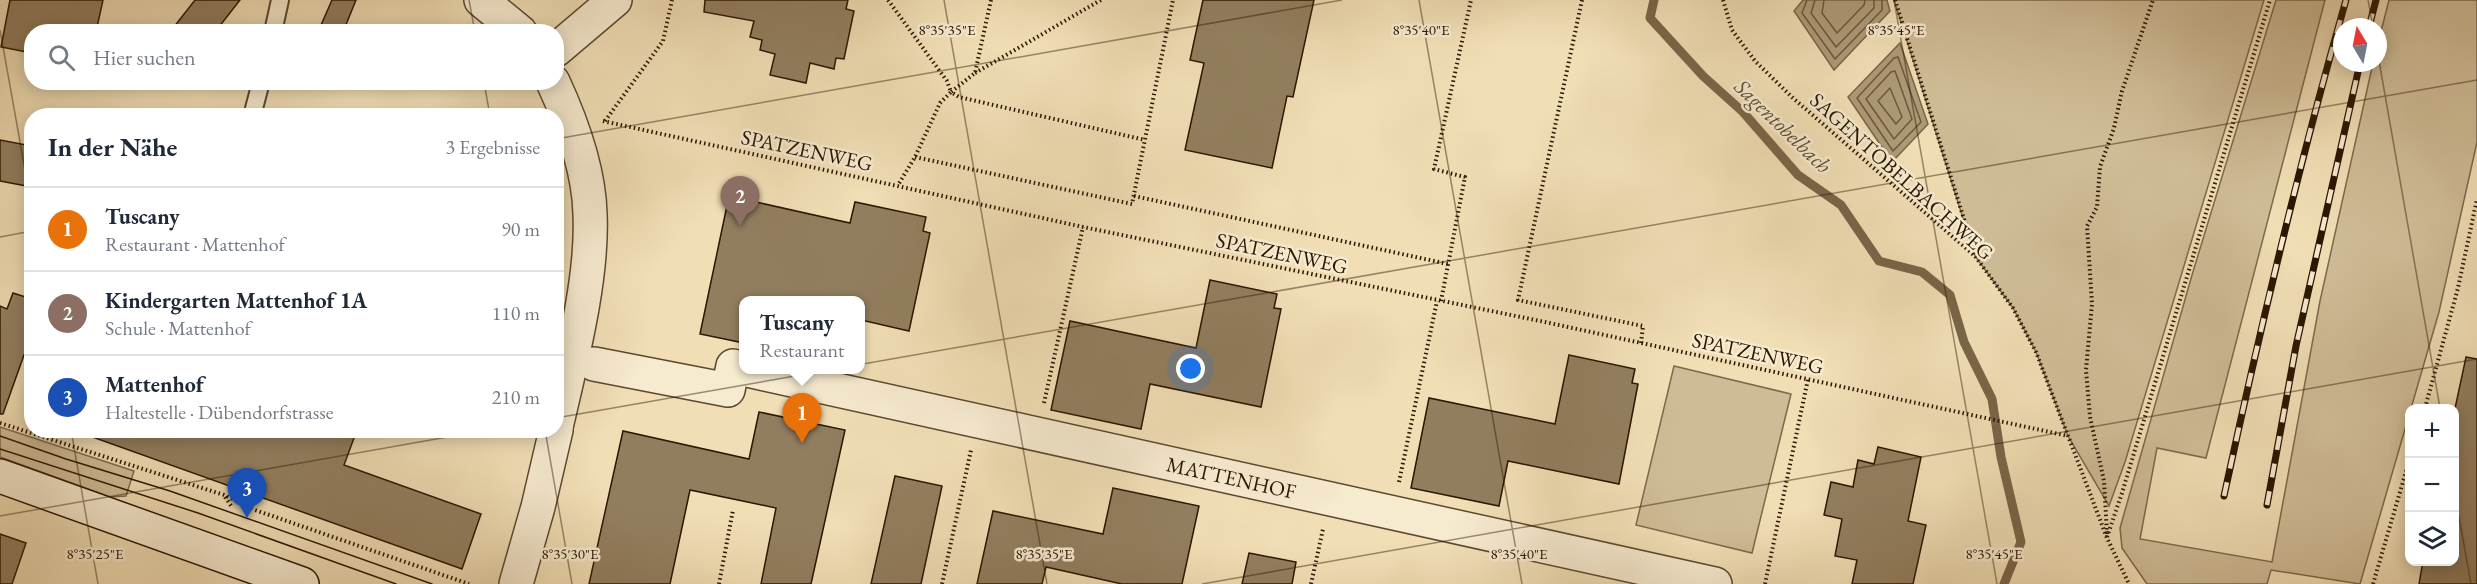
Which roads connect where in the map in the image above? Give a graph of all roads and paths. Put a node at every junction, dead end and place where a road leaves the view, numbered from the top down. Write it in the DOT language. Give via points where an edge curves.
graph roads {
  1 [pos="280,0"];
  2 [pos="481,0"];
  3 [pos="615,0"];
  4 [pos="672,0"];
  5 [pos="888,0"];
  6 [pos="991,0"];
  7 [pos="1101,0"];
  8 [pos="1173,0"];
  9 [pos="1470,0"];
  10 [pos="1582,0"];
  11 [pos="1722,0"];
  12 [pos="1895,0"];
  13 [pos="2153,0"];
  14 [pos="2270,0"];
  15 [pos="275,24"];
  16 [pos="510,24"];
  17 [pos="564,43"];
  18 [pos="975,74"];
  19 [pos="259,90"];
  20 [pos="556,90"];
  21 [pos="951,92"];
  22 [pos="254,108"];
  23 [pos="564,108"];
  24 [pos="564,109"];
  25 [pos="594,121"];
  26 [pos="605,121"];
  27 [pos="1145,140"];
  28 [pos="915,157"];
  29 [pos="898,185"];
  30 [pos="1134,196"];
  31 [pos="2477,201"];
  32 [pos="1083,227"];
  33 [pos="1976,256"];
  34 [pos="1448,264"];
  35 [pos="1439,301"];
  36 [pos="1641,343"];
  37 [pos="594,364"];
  38 [pos="739,368"];
  39 [pos="768,374"];
  40 [pos="564,376"];
  41 [pos="1808,379"];
  42 [pos="2426,404"];
  43 [pos="977,420"];
  44 [pos="0,423"];
  45 [pos="24,431"];
  46 [pos="1038,434"];
  47 [pos="2068,435"];
  48 [pos="47,438"];
  49 [pos="554,438"];
  50 [pos="2405,472"];
  51 [pos="0,476"];
  52 [pos="224,495"];
  53 [pos="1329,498"];
  54 [pos="232,507"];
  55 [pos="733,510"];
  56 [pos="1392,512"];
  57 [pos="2107,538"];
  58 [pos="302,584"];
  59 [pos="469,584"];
  60 [pos="516,584"];
  61 [pos="719,584"];
  62 [pos="942,584"];
  63 [pos="1311,584"];
  64 [pos="1715,584"];
  65 [pos="1764,584"];
  66 [pos="2129,584"];
  67 [pos="2373,584"];
  1 -- 15 [label="lane"];
  2 -- 16 [label="street"];
  3 -- 17 [label="street"];
  4 -- 26 [label="path" via="663,41"];
  5 -- 21 [label="path"];
  6 -- 18 [label="path"];
  7 -- 18 [label="path"];
  8 -- 27 [label="path"];
  9 -- 34 [label="path" via="1434,169 1465,177"];
  10 -- 36 [label="path" via="1518,300 1643,326"];
  11 -- 33 [label="path, SAGENTOBELBACHWEG" via="1732,30 1755,61"];
  12 -- 33 [label="path"];
  13 -- 57 [label="path" via="2100,167 2097,207 2087,226 2092,304 2086,370 2090,417 2104,480"];
  14 -- 57 [label="path"];
  18 -- 21 [label="path"];
  19 -- 22 [label="lane"];
  20 -- 23 [label="street"];
  21 -- 27 [label="path"];
  21 -- 28 [label="path" via="940,104"];
  24 -- 40 [label="street" via="583,167 591,213 589,267"];
  25 -- 26 [label="path, SPATZENWEG"];
  26 -- 29 [label="path, SPATZENWEG"];
  27 -- 30 [label="path"];
  28 -- 29 [label="path"];
  28 -- 30 [label="path" via="1132,204"];
  29 -- 32 [label="path, SPATZENWEG"];
  30 -- 34 [label="path"];
  31 -- 42 [label="path"];
  32 -- 35 [label="path, SPATZENWEG"];
  32 -- 46 [label="path"];
  33 -- 47 [label="path, SAGENTOBELBACHWEG" via="2013,308 2036,352"];
  34 -- 35 [label="path"];
  35 -- 36 [label="path, SPATZENWEG"];
  35 -- 56 [label="path"];
  36 -- 41 [label="path, SPATZENWEG"];
  37 -- 38 [label="street, MATTENHOF" via="728,390 733,366"];
  39 -- 43 [label="street, MATTENHOF"];
  41 -- 47 [label="path, SPATZENWEG"];
  41 -- 65 [label="path"];
  43 -- 46 [label="street, MATTENHOF"];
  43 -- 62 [label="path"];
  44 -- 45 [label="path"];
  46 -- 53 [label="street, MATTENHOF"];
  47 -- 57 [label="path, SAGENTOBELBACHWEG"];
  48 -- 52 [label="path"];
  49 -- 60 [label="street"];
  50 -- 67 [label="path"];
  51 -- 58 [label="street"];
  52 -- 54 [label="path"];
  52 -- 59 [label="path" via="255,510"];
  53 -- 56 [label="street, MATTENHOF"];
  53 -- 63 [label="path"];
  55 -- 61 [label="path"];
  56 -- 64 [label="street, MATTENHOF"];
  57 -- 66 [label="path, SAGENTOBELBACHWEG"];
}
